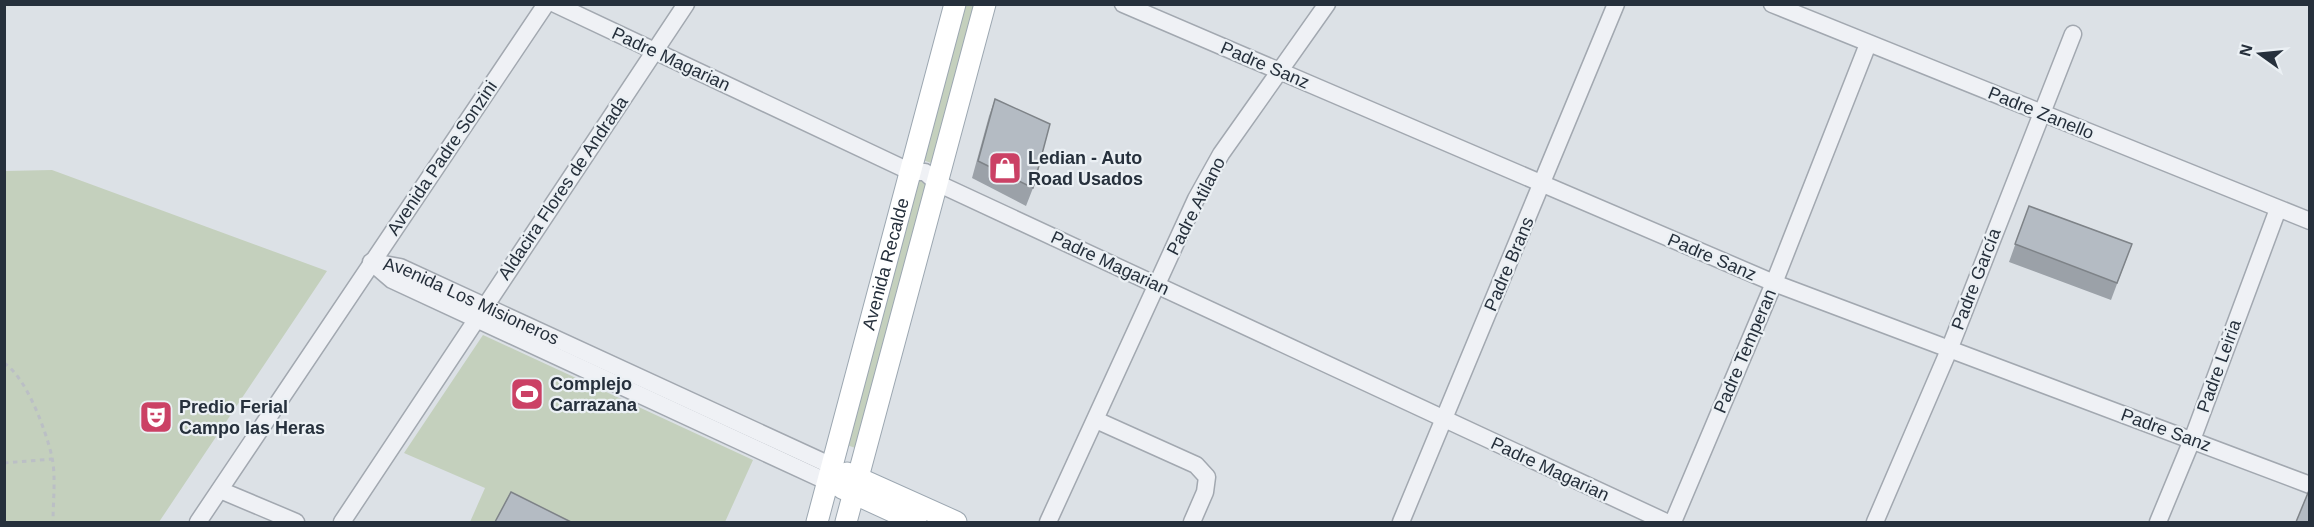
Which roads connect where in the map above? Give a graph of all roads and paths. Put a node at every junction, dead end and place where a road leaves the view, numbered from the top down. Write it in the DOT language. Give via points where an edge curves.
graph roads {
  1 [pos="546,4"];
  2 [pos="555,4"];
  3 [pos="686,4"];
  4 [pos="955,4"];
  5 [pos="985,4"];
  6 [pos="1123,4"];
  7 [pos="1327,4"];
  8 [pos="1616,4"];
  9 [pos="1772,4"];
  10 [pos="2073,34"];
  11 [pos="1868,44"];
  12 [pos="655,52"];
  13 [pos="1278,71"];
  14 [pos="2041,113"];
  15 [pos="910,172"];
  16 [pos="937,183"];
  17 [pos="1542,185"];
  18 [pos="2278,209"];
  19 [pos="2310,221"];
  20 [pos="371,262"];
  21 [pos="1774,283"];
  22 [pos="1157,284"];
  23 [pos="481,312"];
  24 [pos="1948,350"];
  25 [pos="4,363"];
  26 [pos="1096,420"];
  27 [pos="1443,420"];
  28 [pos="2192,440"];
  29 [pos="52,459"];
  30 [pos="4,463"];
  31 [pos="830,474"];
  32 [pos="2310,485"];
  33 [pos="856,486"];
  34 [pos="220,490"];
  35 [pos="53,522"];
  36 [pos="198,522"];
  37 [pos="296,522"];
  38 [pos="342,522"];
  39 [pos="816,522"];
  40 [pos="846,522"];
  41 [pos="916,522"];
  42 [pos="956,522"];
  43 [pos="1048,522"];
  44 [pos="1192,522"];
  45 [pos="1401,522"];
  46 [pos="1666,522"];
  47 [pos="1673,522"];
  48 [pos="1875,522"];
  49 [pos="2158,522"];
  1 -- 20 [label="street, Avenida Padre Sonzini"];
  2 -- 12 [label="street, Padre Magarian"];
  3 -- 12 [label="street, Aldacira Flores de Andrada"];
  4 -- 15 [label="main road, Avenida Recalde"];
  5 -- 16 [label="main road, Avenida Recalde"];
  6 -- 13 [label="street, Padre Sanz"];
  7 -- 13 [label="street, Padre Atilano"];
  8 -- 17 [label="street, Padre Brans"];
  9 -- 11 [label="street, Padre Zanello"];
  10 -- 14 [label="street, Padre García"];
  11 -- 14 [label="street, Padre Zanello"];
  11 -- 21 [label="street, Padre Temperan"];
  12 -- 15 [label="street, Padre Magarian"];
  12 -- 23 [label="street, Aldacira Flores de Andrada"];
  13 -- 17 [label="street, Padre Sanz"];
  13 -- 22 [label="street, Padre Atilano" via="1221,154"];
  14 -- 18 [label="street, Padre Zanello"];
  14 -- 24 [label="street, Padre García"];
  15 -- 16 [label="street, Padre Magarian" via="925,172"];
  15 -- 31 [label="main road, Avenida Recalde"];
  16 -- 22 [label="street, Padre Magarian"];
  16 -- 33 [label="main road, Avenida Recalde"];
  17 -- 21 [label="street, Padre Sanz"];
  17 -- 27 [label="street, Padre Brans"];
  18 -- 19 [label="street, Padre Zanello"];
  18 -- 28 [label="street, Padre Leiria"];
  20 -- 23 [label="street, Avenida Los Misioneros" via="392,280"];
  20 -- 34 [label="street, Avenida Padre Sonzini"];
  21 -- 24 [label="street, Padre Sanz"];
  21 -- 47 [label="street, Padre Temperan"];
  22 -- 26 [label="street, Padre Atilano"];
  22 -- 27 [label="street, Padre Magarian"];
  23 -- 31 [label="street, Avenida Los Misioneros"];
  23 -- 38 [label="street, Aldacira Flores de Andrada"];
  24 -- 28 [label="street, Padre Sanz"];
  24 -- 48 [label="street, Padre García"];
  25 -- 29 [label="path" via="12,367 35,407"];
  26 -- 43 [label="street, Padre Atilano"];
  26 -- 44 [label="street" via="1196,465 1207,477"];
  27 -- 45 [label="street, Padre Brans"];
  27 -- 46 [label="street, Padre Magarian"];
  28 -- 32 [label="street, Padre Sanz"];
  28 -- 49 [label="street, Padre Leiria"];
  29 -- 30 [label="path"];
  29 -- 35 [label="path"];
  31 -- 33 [label="main road, Avenida Los Misioneros"];
  31 -- 39 [label="main road, Avenida Recalde"];
  33 -- 40 [label="main road, Avenida Recalde"];
  33 -- 41 [label="main road, Avenida Los Misioneros"];
  33 -- 42 [label="main road, Avenida Los Misioneros"];
  34 -- 36 [label="street, Avenida Padre Sonzini"];
  34 -- 37 [label="street"];
}
